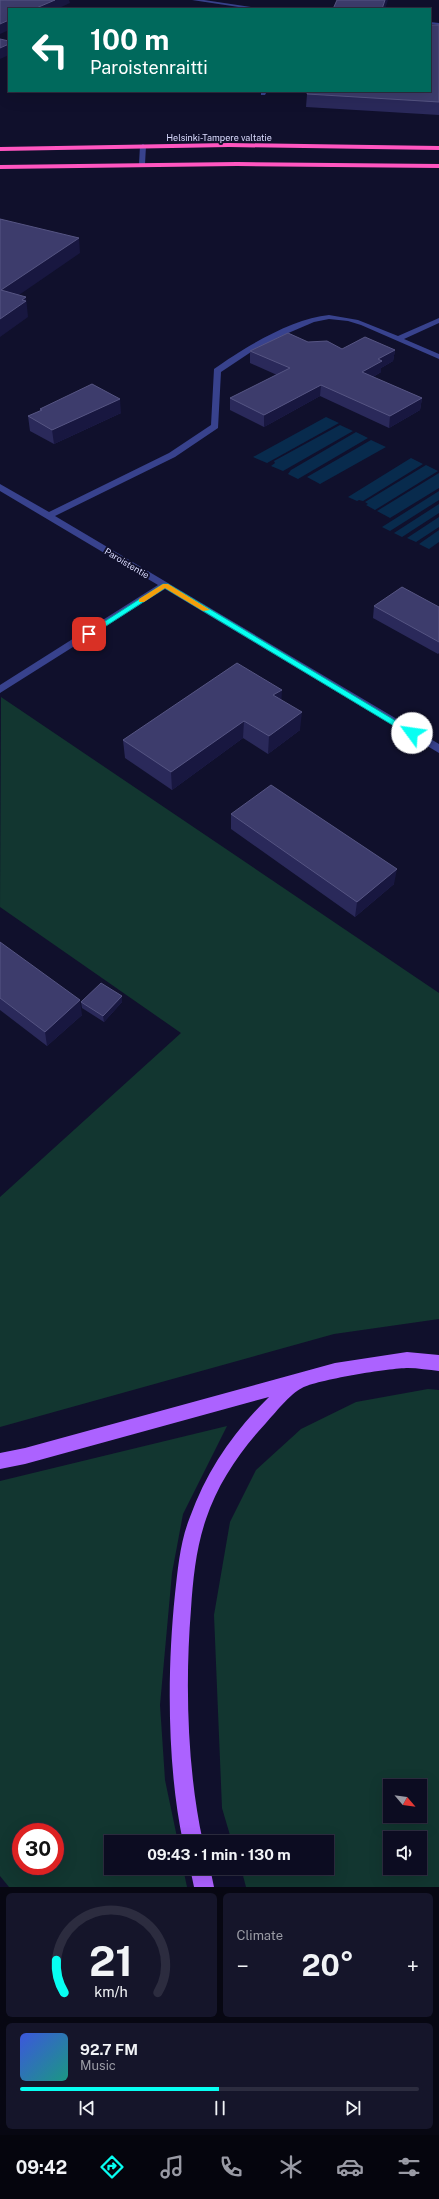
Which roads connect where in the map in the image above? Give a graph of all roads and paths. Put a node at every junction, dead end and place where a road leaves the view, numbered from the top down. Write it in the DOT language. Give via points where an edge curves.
graph roads {
  1 [pos="194,0"];
  2 [pos="254,8"];
  3 [pos="143,146"];
  4 [pos="439,148"];
  5 [pos="0,149"];
  6 [pos="142,164"];
  7 [pos="439,166"];
  8 [pos="0,167"];
  9 [pos="439,320"];
  10 [pos="398,339"];
  11 [pos="439,356"];
  12 [pos="0,487"];
  13 [pos="48,516"];
  14 [pos="165,585"];
  15 [pos="0,690"];
  16 [pos="439,749"];
  17 [pos="439,1363"];
  18 [pos="297,1382"];
  19 [pos="0,1461"];
  20 [pos="192,1835"];
  21 [pos="201,1875"];
  22 [pos="204,1887"];
  1 -- 2 [label="street"];
  3 -- 4 [label="highway, Helsinki-Tampere valtatie"];
  3 -- 5 [label="highway, Helsinki-Tampere valtatie"];
  3 -- 6 [label="street"];
  6 -- 7 [label="highway"];
  6 -- 8 [label="highway"];
  9 -- 10 [label="street"];
  10 -- 11 [label="street"];
  10 -- 13 [label="street" via="357,321 323,318 305,323 229,360 217,371 215,426 172,455"];
  12 -- 13 [label="street, Paroistentie"];
  13 -- 14 [label="street, Paroistentie"];
  14 -- 15 [label="street"];
  14 -- 16 [label="street, Paroistentie"];
  17 -- 18 [label="main road" via="408,1360 335,1371"];
  18 -- 19 [label="main road"];
  18 -- 20 [label="main road" via="266,1409 237,1442 198,1518 186,1566 178,1693 182,1763"];
  21 -- 22 [label="main road"];
}
